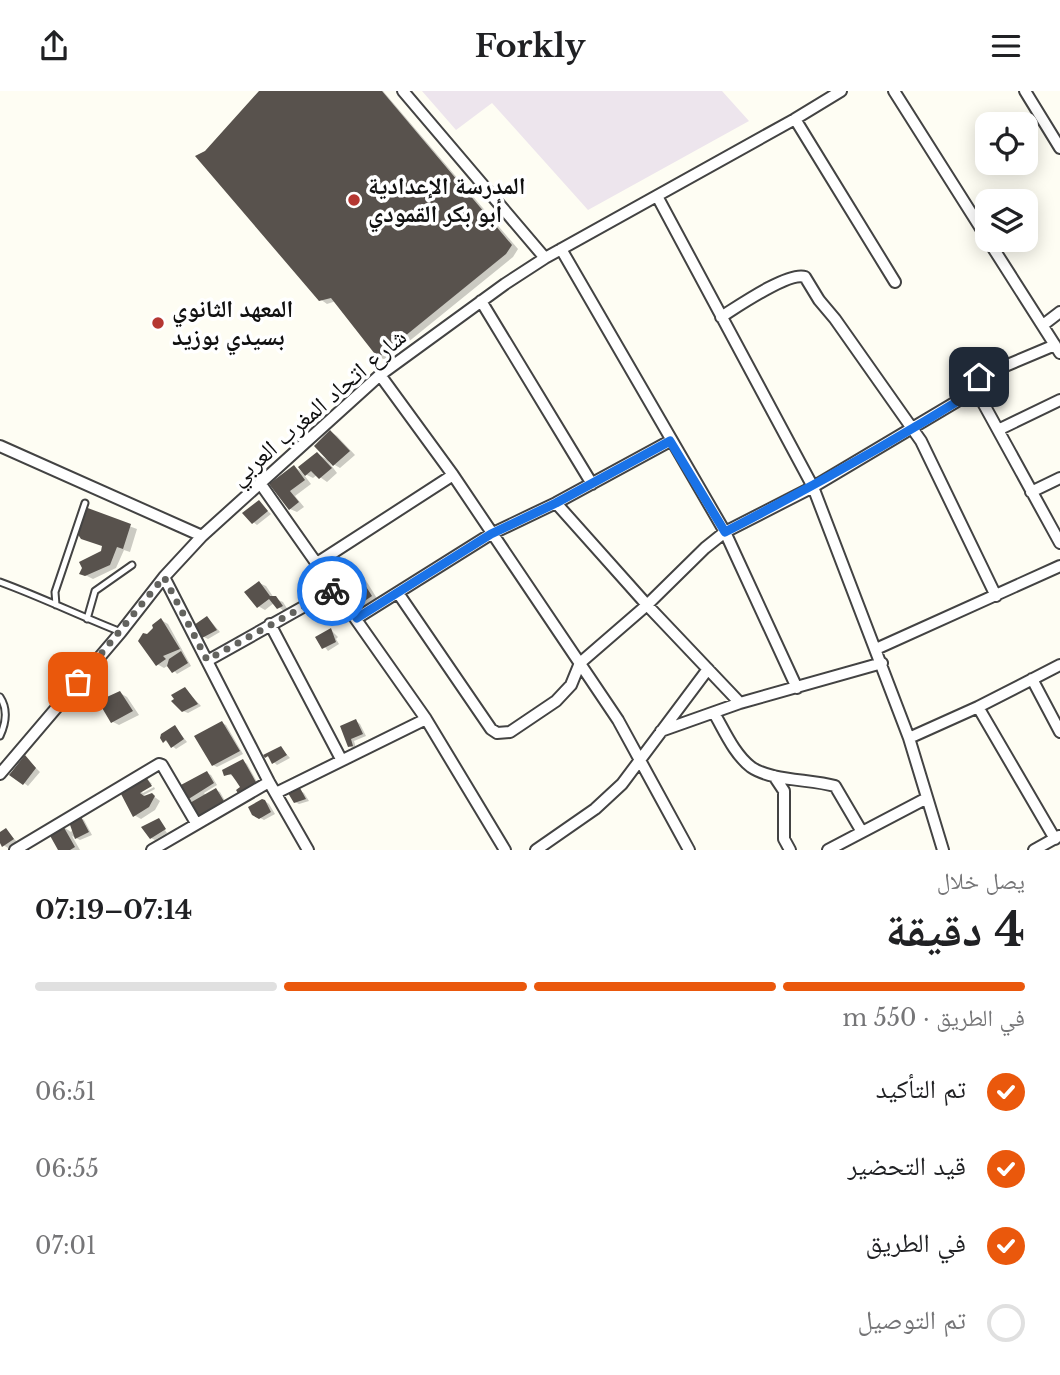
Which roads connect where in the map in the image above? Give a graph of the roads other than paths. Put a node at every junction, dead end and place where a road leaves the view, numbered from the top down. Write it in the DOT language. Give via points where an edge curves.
graph roads {
  1 [pos="403,91"];
  2 [pos="841,91"];
  3 [pos="894,91"];
  4 [pos="1026,91"];
  5 [pos="795,119"];
  6 [pos="1060,148"];
  7 [pos="657,195"];
  8 [pos="975,220"];
  9 [pos="561,249"];
  10 [pos="995,252"];
  11 [pos="545,258"];
  12 [pos="895,282"];
  13 [pos="481,301"];
  14 [pos="1060,312"];
  15 [pos="721,317"];
  16 [pos="1043,325"];
  17 [pos="1058,349"];
  18 [pos="380,375"];
  19 [pos="976,390"];
  20 [pos="1060,400"];
  21 [pos="912,430"];
  22 [pos="998,430"];
  23 [pos="670,441"];
  24 [pos="0,446"];
  25 [pos="453,475"];
  26 [pos="1060,478"];
  27 [pos="260,483"];
  28 [pos="592,484"];
  29 [pos="813,487"];
  30 [pos="1031,492"];
  31 [pos="85,503"];
  32 [pos="556,503"];
  33 [pos="725,532"];
  34 [pos="491,534"];
  35 [pos="202,536"];
  36 [pos="1060,543"];
  37 [pos="317,563"];
  38 [pos="132,565"];
  39 [pos="1060,566"];
  40 [pos="164,577"];
  41 [pos="0,582"];
  42 [pos="335,589"];
  43 [pos="398,593"];
  44 [pos="996,596"];
  45 [pos="56,605"];
  46 [pos="647,605"];
  47 [pos="357,618"];
  48 [pos="87,619"];
  49 [pos="270,624"];
  50 [pos="121,632"];
  51 [pos="876,649"];
  52 [pos="207,660"];
  53 [pos="580,663"];
  54 [pos="882,663"];
  55 [pos="1060,665"];
  56 [pos="708,670"];
  57 [pos="1032,679"];
  58 [pos="797,688"];
  59 [pos="0,697"];
  60 [pos="740,703"];
  61 [pos="978,707"];
  62 [pos="714,713"];
  63 [pos="426,719"];
  64 [pos="661,730"];
  65 [pos="1060,731"];
  66 [pos="0,736"];
  67 [pos="909,738"];
  68 [pos="341,759"];
  69 [pos="639,761"];
  70 [pos="0,774"];
  71 [pos="774,776"];
  72 [pos="269,782"];
  73 [pos="276,793"];
  74 [pos="927,798"];
  75 [pos="196,824"];
  76 [pos="862,832"];
  77 [pos="1057,837"];
  78 [pos="15,850"];
  79 [pos="152,850"];
  80 [pos="308,850"];
  81 [pos="505,850"];
  82 [pos="537,850"];
  83 [pos="689,850"];
  84 [pos="790,850"];
  85 [pos="828,850"];
  86 [pos="943,850"];
  87 [pos="1034,850"];
  1 -- 11 [label="street"];
  2 -- 5 [label="street, شارع اتحاد المغرب العربي"];
  3 -- 8 [label="street"];
  4 -- 6 [label="street"];
  5 -- 7 [label="street, شارع اتحاد المغرب العربي"];
  5 -- 12 [label="street"];
  7 -- 9 [label="street, شارع اتحاد المغرب العربي"];
  7 -- 15 [label="street"];
  9 -- 11 [label="street, شارع اتحاد المغرب العربي"];
  9 -- 23 [label="street"];
  10 -- 16 [label="street"];
  11 -- 13 [label="street, شارع اتحاد المغرب العربي"];
  13 -- 18 [label="street, شارع اتحاد المغرب العربي"];
  13 -- 28 [label="street"];
  14 -- 16 [label="street"];
  15 -- 21 [label="street" via="780,283 803,276"];
  15 -- 29 [label="street"];
  16 -- 17 [label="street"];
  17 -- 19 [label="street" via="979,377 974,383"];
  18 -- 25 [label="street"];
  18 -- 27 [label="street, شارع اتحاد المغرب العربي"];
  19 -- 21 [label="street"];
  19 -- 22 [label="street"];
  20 -- 22 [label="street"];
  21 -- 29 [label="street"];
  21 -- 44 [label="street"];
  22 -- 30 [label="street"];
  23 -- 28 [label="street"];
  23 -- 33 [label="street"];
  24 -- 35 [label="street"];
  25 -- 34 [label="street"];
  25 -- 37 [label="street"];
  26 -- 30 [label="street"];
  27 -- 35 [label="street, شارع اتحاد المغرب العربي"];
  27 -- 37 [label="street"];
  28 -- 32 [label="street"];
  29 -- 33 [label="street"];
  29 -- 51 [label="street"];
  30 -- 36 [label="street"];
  31 -- 45 [label="lane" via="55,592"];
  32 -- 34 [label="street"];
  32 -- 46 [label="street"];
  33 -- 46 [label="street"];
  33 -- 58 [label="street"];
  34 -- 43 [label="street"];
  34 -- 53 [label="street"];
  35 -- 40 [label="street, شارع اتحاد المغرب العربي"];
  37 -- 42 [label="street"];
  38 -- 48 [label="lane" via="95,590"];
  39 -- 44 [label="street"];
  40 -- 50 [label="street, شارع اتحاد المغرب العربي"];
  40 -- 52 [label="street"];
  41 -- 45 [label="lane"];
  42 -- 47 [label="street"];
  42 -- 49 [label="street"];
  43 -- 47 [label="street"];
  43 -- 53 [label="street" via="498,733 523,725 556,701 571,685"];
  44 -- 51 [label="street"];
  45 -- 48 [label="lane"];
  46 -- 53 [label="street"];
  46 -- 56 [label="street"];
  47 -- 63 [label="street"];
  48 -- 50 [label="lane"];
  49 -- 52 [label="street"];
  49 -- 68 [label="street"];
  50 -- 70 [label="street, شارع اتحاد المغرب العربي"];
  51 -- 54 [label="street"];
  52 -- 72 [label="street"];
  53 -- 69 [label="street"];
  54 -- 58 [label="street"];
  54 -- 67 [label="street"];
  55 -- 57 [label="street"];
  56 -- 60 [label="street"];
  56 -- 64 [label="street"];
  57 -- 61 [label="street"];
  57 -- 65 [label="street"];
  58 -- 60 [label="street"];
  59 -- 66 [label="lane" via="6,719"];
  60 -- 62 [label="street"];
  61 -- 67 [label="street"];
  61 -- 77 [label="street"];
  62 -- 64 [label="street"];
  62 -- 71 [label="street" via="737,753 751,767"];
  63 -- 68 [label="street"];
  63 -- 81 [label="street"];
  64 -- 69 [label="street"];
  67 -- 74 [label="street"];
  68 -- 73 [label="street"];
  69 -- 82 [label="street" via="595,809"];
  69 -- 83 [label="street"];
  71 -- 76 [label="street" via="835,786"];
  71 -- 84 [label="street" via="784,791 783,839"];
  72 -- 73 [label="street"];
  72 -- 75 [label="street"];
  73 -- 80 [label="street"];
  74 -- 76 [label="street"];
  74 -- 86 [label="street"];
  75 -- 78 [label="street" via="159,764"];
  75 -- 79 [label="street"];
  76 -- 85 [label="street"];
  77 -- 87 [label="street"];
}
